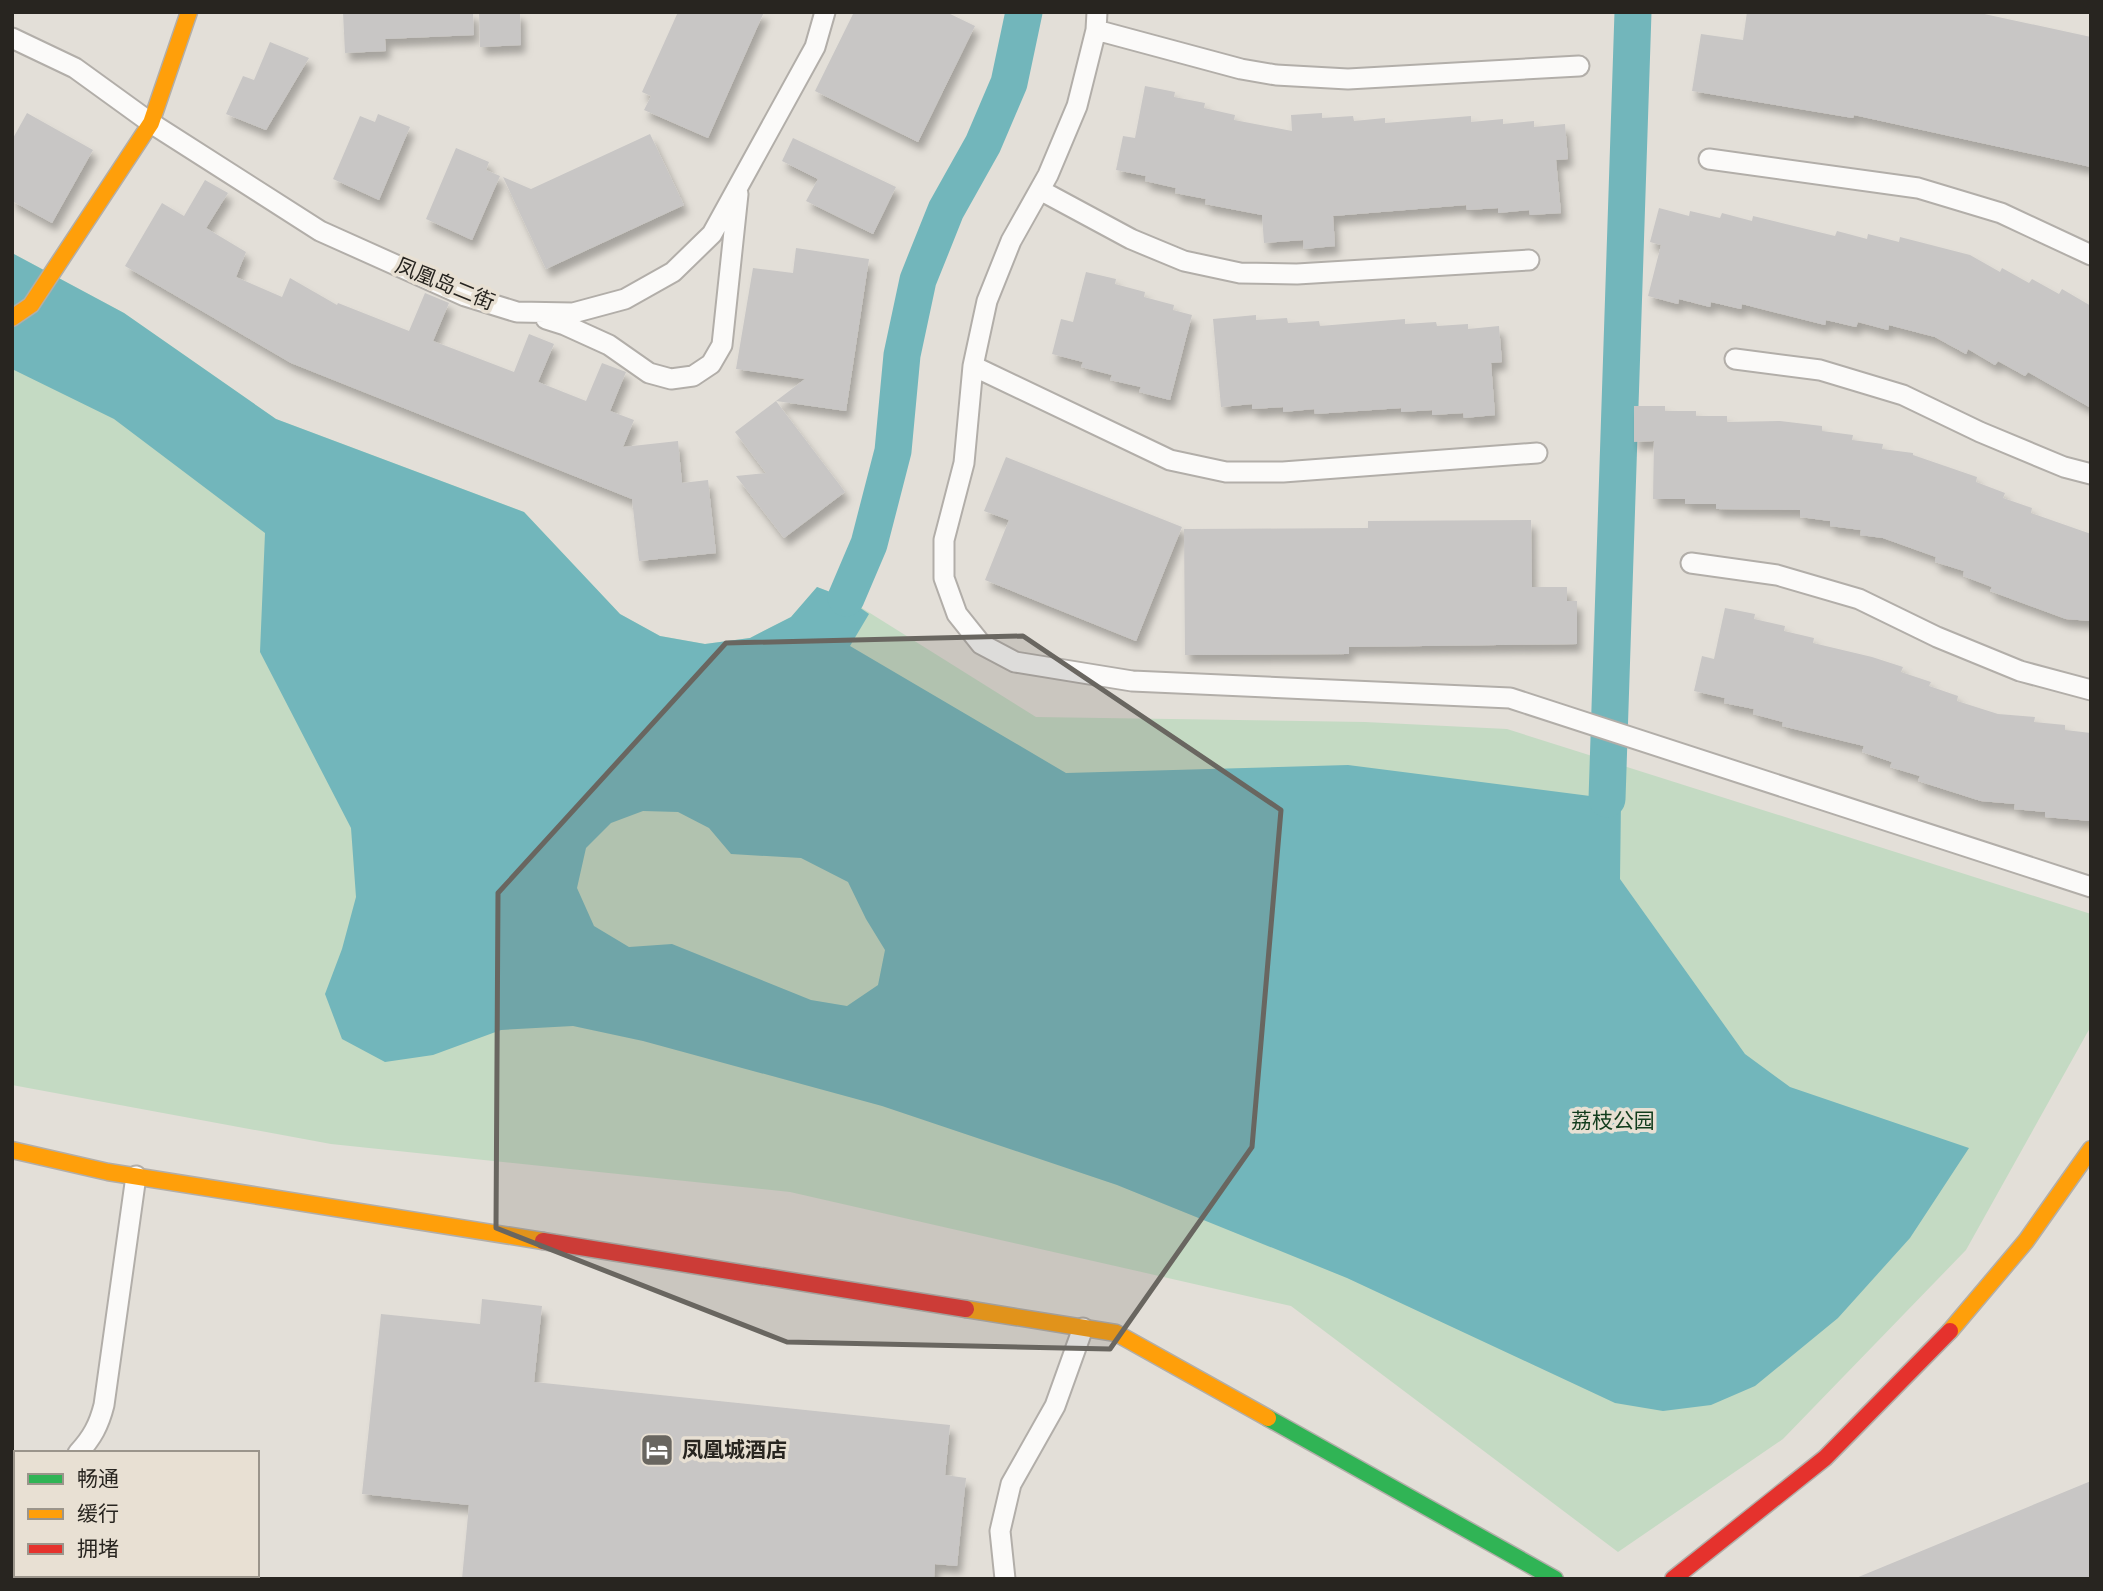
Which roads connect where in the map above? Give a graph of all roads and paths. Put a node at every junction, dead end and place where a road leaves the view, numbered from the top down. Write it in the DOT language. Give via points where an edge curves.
graph roads {
  1 [pos="189,12"];
  2 [pos="825,12"];
  3 [pos="1096,21"];
  4 [pos="12,38"];
  5 [pos="1579,66"];
  6 [pos="151,123"];
  7 [pos="1709,159"];
  8 [pos="739,186"];
  9 [pos="1040,190"];
  10 [pos="2091,255"];
  11 [pos="1529,260"];
  12 [pos="517,312"];
  13 [pos="12,318"];
  14 [pos="1735,359"];
  15 [pos="973,366"];
  16 [pos="1537,453"];
  17 [pos="2091,474"];
  18 [pos="1691,563"];
  19 [pos="2091,690"];
  20 [pos="2091,887"];
  21 [pos="2091,1149"];
  22 [pos="12,1150"];
  23 [pos="136,1177"];
  24 [pos="1083,1328"];
  25 [pos="80,1451"];
  26 [pos="1005,1579"];
  27 [pos="1555,1579"];
  28 [pos="1673,1579"];
  1 -- 6 [label="street"];
  2 -- 8 [label="lane, 凤凰岛二街" via="815,47"];
  3 -- 5 [label="lane" via="1241,69 1312,78"];
  3 -- 9 [label="lane" via="1077,106"];
  4 -- 6 [label="lane, 凤凰岛二街" via="75,68"];
  6 -- 12 [label="lane, 凤凰岛二街" via="320,231 465,296"];
  6 -- 13 [label="street" via="31,305"];
  7 -- 10 [label="lane" via="1919,188 2001,213"];
  8 -- 12 [label="lane, 凤凰岛二街" via="712,234 673,272 649,286 625,299 573,313"];
  8 -- 12 [label="lane" via="722,345 711,363 693,376 671,379 649,373 609,345 565,325"];
  9 -- 11 [label="lane" via="1131,239 1184,261 1240,273 1297,274"];
  9 -- 15 [label="lane" via="1011,241 987,301"];
  14 -- 17 [label="lane" via="1820,370 1903,395 2004,442"];
  15 -- 16 [label="lane" via="1170,460 1226,472"];
  15 -- 20 [label="lane" via="964,463 944,540 944,578 957,614 981,644 1015,662 1132,681 1510,698"];
  18 -- 19 [label="lane" via="1777,575 1859,599 2021,671"];
  21 -- 28 [label="street" via="2026,1241 1949,1333 1825,1458"];
  22 -- 23 [label="street"];
  23 -- 24 [label="street"];
  23 -- 25 [label="lane" via="104,1405 99,1424"];
  24 -- 26 [label="lane" via="1055,1406 1011,1484 1000,1531"];
  24 -- 27 [label="street" via="1115,1333"];
}
